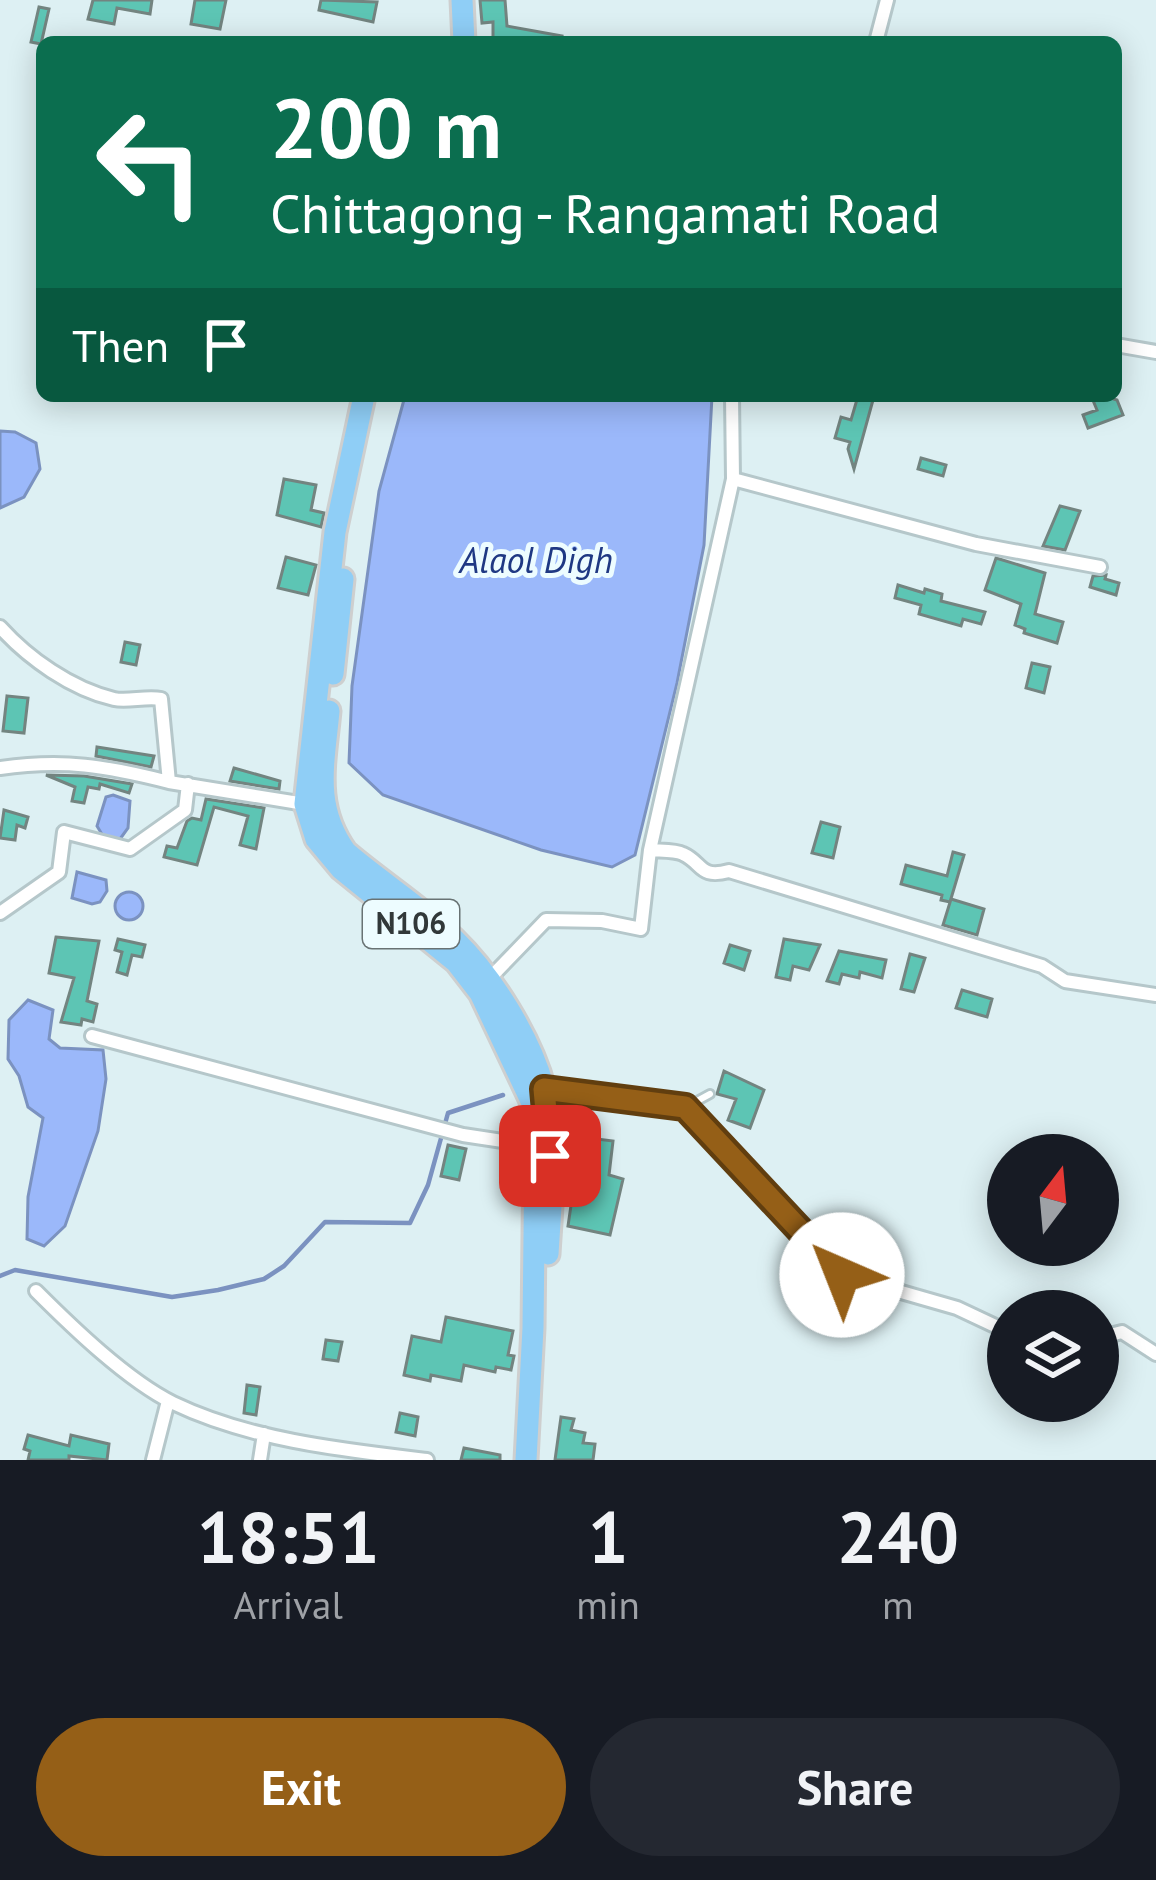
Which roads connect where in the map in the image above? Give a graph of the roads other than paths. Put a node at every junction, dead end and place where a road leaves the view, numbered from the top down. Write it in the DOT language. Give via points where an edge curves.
graph roads {
  1 [pos="448,0"];
  2 [pos="462,0"];
  3 [pos="887,0"];
  4 [pos="450,36"];
  5 [pos="464,36"];
  6 [pos="878,36"];
  7 [pos="1122,346"];
  8 [pos="1156,352"];
  9 [pos="363,402"];
  10 [pos="375,402"];
  11 [pos="732,402"];
  12 [pos="733,479"];
  13 [pos="1100,567"];
  14 [pos="0,627"];
  15 [pos="0,769"];
  16 [pos="169,782"];
  17 [pos="188,784"];
  18 [pos="305,804"];
  19 [pos="650,850"];
  20 [pos="0,913"];
  21 [pos="489,979"];
  22 [pos="1156,995"];
  23 [pos="92,1036"];
  24 [pos="544,1089"];
  25 [pos="710,1094"];
  26 [pos="685,1107"];
  27 [pos="536,1146"];
  28 [pos="36,1291"];
  29 [pos="987,1322"];
  30 [pos="1119,1333"];
  31 [pos="1156,1354"];
  32 [pos="168,1401"];
  33 [pos="264,1434"];
  34 [pos="153,1460"];
  35 [pos="260,1460"];
  36 [pos="427,1460"];
  37 [pos="526,1460"];
  38 [pos="537,1460"];
  1 -- 4 [label="highway"];
  2 -- 5 [label="highway"];
  3 -- 6 [label="street"];
  7 -- 8 [label="street"];
  9 -- 18 [label="highway" via="335,532"];
  10 -- 21 [label="highway, N106" via="346,555 324,813 346,852 445,931"];
  11 -- 12 [label="street"];
  12 -- 13 [label="street" via="976,544"];
  12 -- 19 [label="street"];
  14 -- 16 [label="street" via="24,653 70,680 118,700 164,700"];
  15 -- 16 [label="street" via="52,761"];
  16 -- 17 [label="street"];
  17 -- 18 [label="street"];
  17 -- 20 [label="street" via="184,810 130,849 64,832 58,872"];
  18 -- 27 [label="highway, N106" via="316,839 341,869 456,962 480,993 532,1103"];
  19 -- 21 [label="street" via="641,929 546,920"];
  19 -- 22 [label="street" via="1042,966 1065,981"];
  21 -- 24 [label="highway, N106"];
  23 -- 27 [label="street" via="463,1136"];
  24 -- 26 [label="street"];
  24 -- 38 [label="highway, N106" via="550,1184"];
  25 -- 26 [label="lane"];
  26 -- 29 [label="street" via="842,1275"];
  27 -- 37 [label="highway, N106"];
  28 -- 32 [label="street" via="79,1335"];
  30 -- 31 [label="street"];
  32 -- 33 [label="street"];
  32 -- 34 [label="street"];
  33 -- 35 [label="street"];
  33 -- 36 [label="street"];
}
